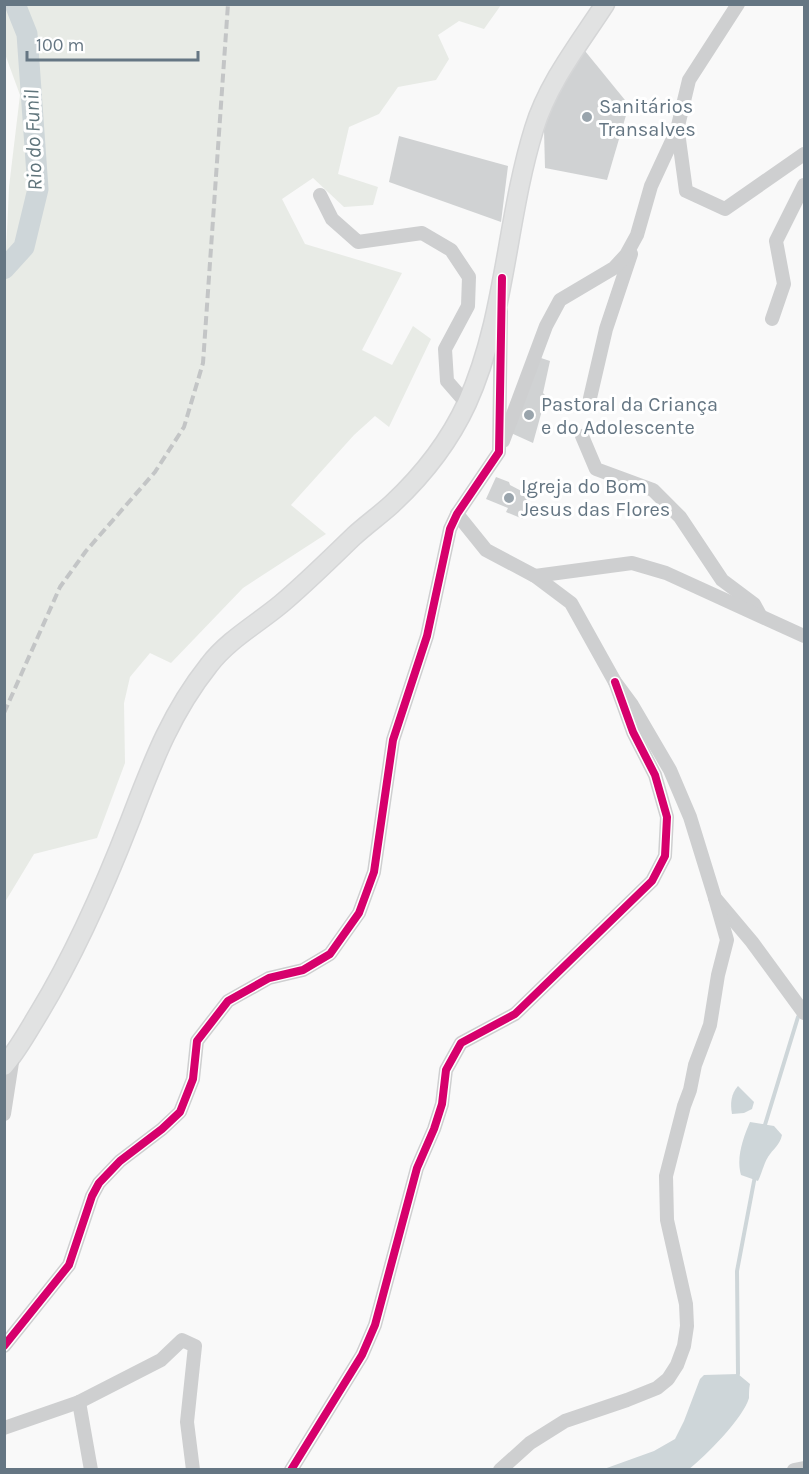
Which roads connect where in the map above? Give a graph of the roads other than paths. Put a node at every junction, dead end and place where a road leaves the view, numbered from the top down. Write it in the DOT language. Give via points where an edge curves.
graph roads {
  1 [pos="605,4"];
  2 [pos="738,4"];
  3 [pos="677,130"];
  4 [pos="804,154"];
  5 [pos="804,185"];
  6 [pos="320,195"];
  7 [pos="637,235"];
  8 [pos="502,278"];
  9 [pos="772,319"];
  10 [pos="590,398"];
  11 [pos="467,404"];
  12 [pos="582,436"];
  13 [pos="500,452"];
  14 [pos="457,514"];
  15 [pos="535,576"];
  16 [pos="760,615"];
  17 [pos="804,636"];
  18 [pos="615,682"];
  19 [pos="715,898"];
  20 [pos="804,1013"];
  21 [pos="9,1061"];
  22 [pos="4,1114"];
  23 [pos="4,1346"];
  24 [pos="79,1402"];
  25 [pos="4,1428"];
  26 [pos="804,1468"];
  27 [pos="91,1470"];
  28 [pos="193,1470"];
  29 [pos="291,1470"];
  30 [pos="500,1470"];
  31 [pos="794,1470"];
  1 -- 8 [label="main road" via="563,67 535,126"];
  2 -- 3 [label="street" via="688,80"];
  3 -- 4 [label="street" via="686,191 725,209"];
  3 -- 7 [label="street" via="651,186"];
  5 -- 9 [label="street" via="776,241 784,284"];
  6 -- 11 [label="street" via="332,219 358,242 422,233 451,250 469,277 468,306 445,349 447,381"];
  7 -- 10 [label="street" via="606,329"];
  7 -- 13 [label="street" via="614,268 560,300 546,326"];
  8 -- 11 [label="main road" via="485,353"];
  8 -- 13 [label="street"];
  11 -- 21 [label="main road" via="446,441 393,503 292,595 232,642 194,686 157,748 83,934"];
  12 -- 16 [label="street" via="596,469 653,490 680,517 722,580 754,604"];
  13 -- 14 [label="street"];
  14 -- 15 [label="street" via="486,550"];
  14 -- 23 [label="street" via="450,529 427,636 393,740 374,873 359,913 330,954 303,970 269,978 228,1001 197,1041 193,1079 180,1112 99,1183 69,1265"];
  15 -- 16 [label="street" via="632,563 666,573"];
  15 -- 18 [label="street" via="571,603"];
  16 -- 17 [label="street"];
  18 -- 19 [label="street" via="670,770 690,817"];
  18 -- 29 [label="street" via="633,732 655,775 667,817 664,856 652,881 515,1014 461,1044 446,1070 442,1104 417,1168 375,1325 362,1355"];
  19 -- 20 [label="street"];
  19 -- 30 [label="street" via="727,940 710,1024 694,1065 666,1176 667,1220 686,1304 687,1326 677,1365 657,1388 565,1421 517,1453"];
  21 -- 22 [label="street"];
  24 -- 25 [label="street"];
  24 -- 27 [label="street"];
  24 -- 28 [label="street" via="161,1360 182,1340 195,1346 187,1422"];
  26 -- 31 [label="street"];
}
